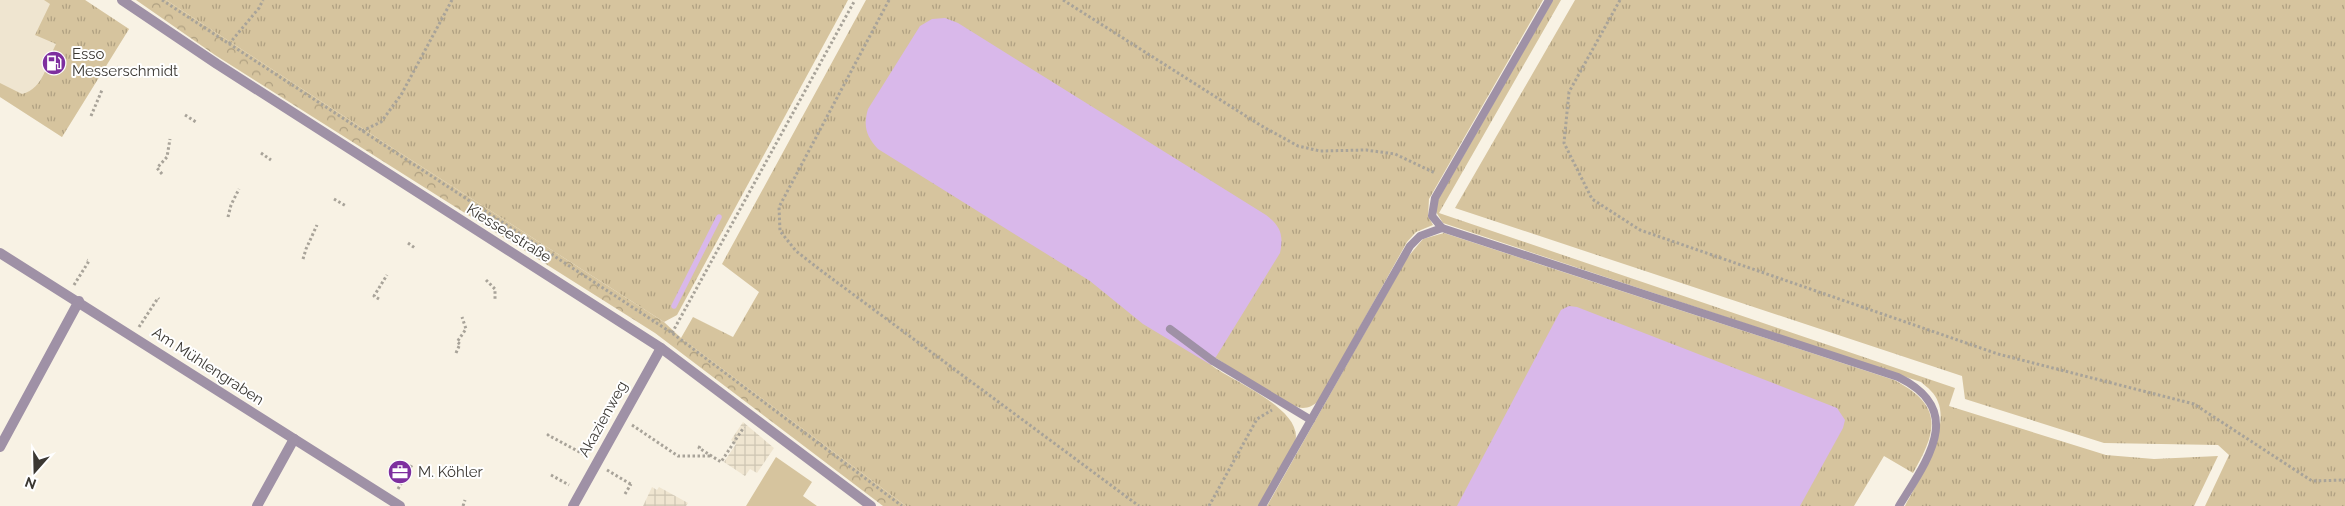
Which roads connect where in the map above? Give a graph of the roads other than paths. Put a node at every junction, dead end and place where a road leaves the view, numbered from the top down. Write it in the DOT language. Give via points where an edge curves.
graph roads {
  1 [pos="122,0"];
  2 [pos="1549,0"];
  3 [pos="1442,228"];
  4 [pos="0,253"];
  5 [pos="79,301"];
  6 [pos="1170,329"];
  7 [pos="661,348"];
  8 [pos="1311,420"];
  9 [pos="294,439"];
  10 [pos="0,447"];
  11 [pos="395,503"];
  12 [pos="257,506"];
  13 [pos="573,506"];
  14 [pos="870,506"];
  15 [pos="1262,506"];
  16 [pos="1900,506"];
  1 -- 7 [label="street, Kiesseestraße" via="225,70"];
  2 -- 3 [label="lane" via="1435,198 1432,216"];
  3 -- 8 [label="lane" via="1420,236 1410,246"];
  3 -- 16 [label="lane" via="1913,384 1933,406 1936,430 1929,454"];
  4 -- 5 [label="street, Am Mühlengraben"];
  5 -- 9 [label="street, Am Mühlengraben"];
  5 -- 10 [label="street"];
  6 -- 8 [label="lane" via="1213,361"];
  7 -- 13 [label="street, Akazienweg"];
  7 -- 14 [label="street, Kiesseestraße"];
  8 -- 15 [label="lane"];
  9 -- 11 [label="street, Am Mühlengraben"];
  9 -- 12 [label="street"];
}
